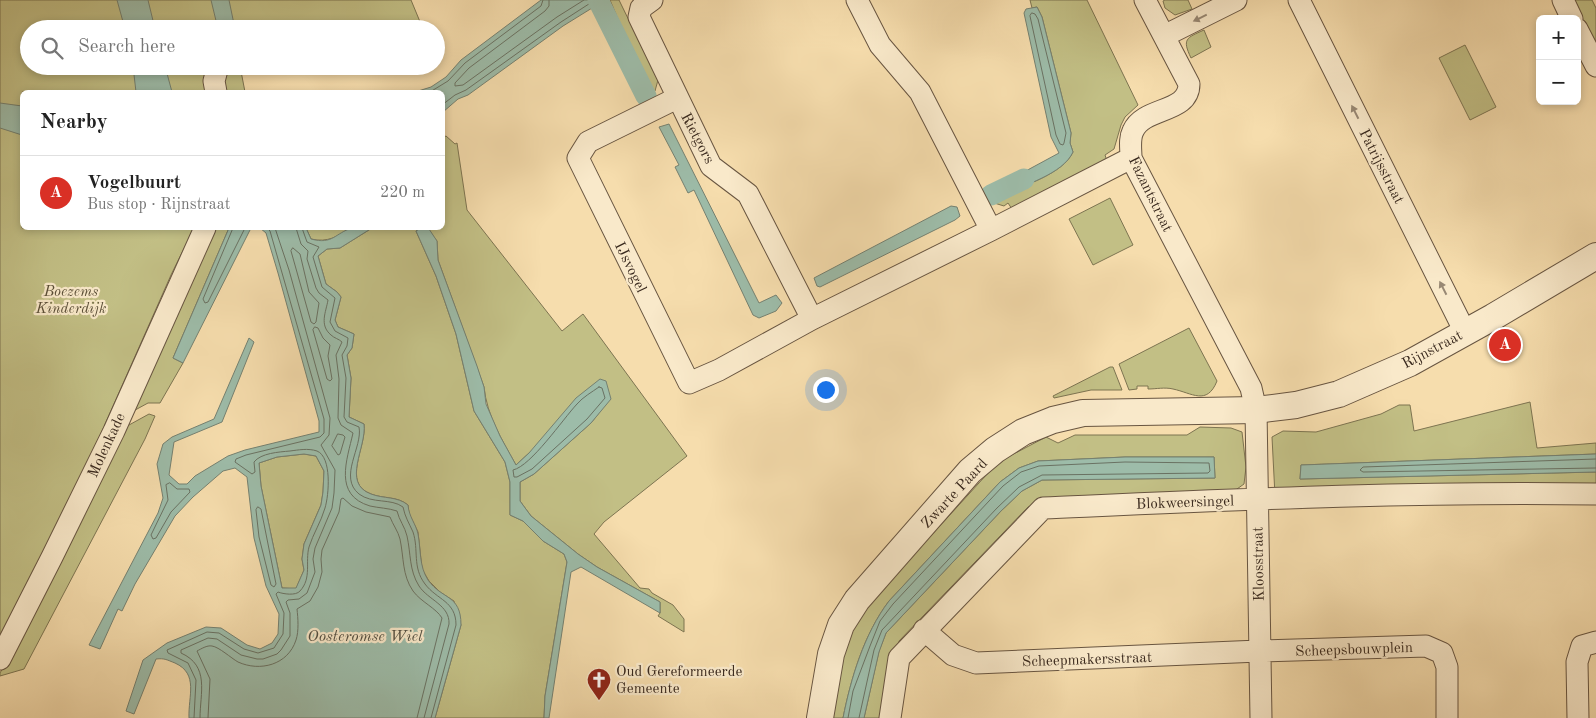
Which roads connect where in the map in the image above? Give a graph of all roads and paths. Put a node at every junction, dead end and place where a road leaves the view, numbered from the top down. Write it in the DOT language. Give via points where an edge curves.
graph roads {
  1 [pos="652,0"];
  2 [pos="858,0"];
  3 [pos="1145,0"];
  4 [pos="1236,0"];
  5 [pos="1299,0"];
  6 [pos="1563,0"];
  7 [pos="1570,15"];
  8 [pos="1164,36"];
  9 [pos="1581,37"];
  10 [pos="1596,66"];
  11 [pos="216,75"];
  12 [pos="216,90"];
  13 [pos="678,98"];
  14 [pos="1131,158"];
  15 [pos="204,230"];
  16 [pos="991,230"];
  17 [pos="1596,256"];
  18 [pos="812,319"];
  19 [pos="1465,332"];
  20 [pos="1256,410"];
  21 [pos="1596,494"];
  22 [pos="1257,499"];
  23 [pos="924,630"];
  24 [pos="1596,642"];
  25 [pos="1259,651"];
  26 [pos="0,659"];
  27 [pos="820,718"];
  28 [pos="890,718"];
  29 [pos="1261,718"];
  30 [pos="1447,718"];
  31 [pos="1578,718"];
  1 -- 13 [label="street, Rietgors" via="641,8 639,17"];
  2 -- 16 [label="street" via="880,45 920,92"];
  3 -- 8 [label="street, Fazantstraat"];
  4 -- 8 [label="street, one-way"];
  19 -- 5 [label="street, Patrijsstraat, one-way"];
  6 -- 7 [label="street"];
  8 -- 14 [label="street, Fazantstraat" via="1189,84 1189,93 1184,100 1138,123 1130,139"];
  9 -- 10 [label="street"];
  11 -- 12 [label="street"];
  13 -- 18 [label="street, Rietgors" via="711,166 748,194"];
  13 -- 18 [label="street, IJsvogel" via="588,142 578,158 688,384"];
  14 -- 16 [label="street"];
  14 -- 20 [label="street, Fazantstraat" via="1251,388"];
  15 -- 26 [label="street, Molenkade" via="114,430"];
  16 -- 18 [label="street"];
  17 -- 19 [label="street, Rijnstraat"];
  19 -- 20 [label="street, Rijnstraat" via="1410,363 1339,394 1296,405"];
  20 -- 22 [label="street, Kloosstraat"];
  20 -- 27 [label="street, Zwarte Paard" via="1083,413 1023,432 995,450 970,471 857,600 841,625 831,654"];
  21 -- 22 [label="street, Blokweersingel" via="1490,492"];
  22 -- 23 [label="street, Blokweersingel" via="1043,508"];
  22 -- 25 [label="street, Kloosstraat"];
  23 -- 25 [label="street, Scheepmakersstraat" via="953,655 976,663"];
  23 -- 28 [label="street, Blokweersingel" via="899,658"];
  24 -- 31 [label="street" via="1582,646 1577,662"];
  25 -- 29 [label="street, Kloosstraat"];
  25 -- 30 [label="street, Scheepsbouwplein" via="1426,646 1442,653 1447,667"];
}
